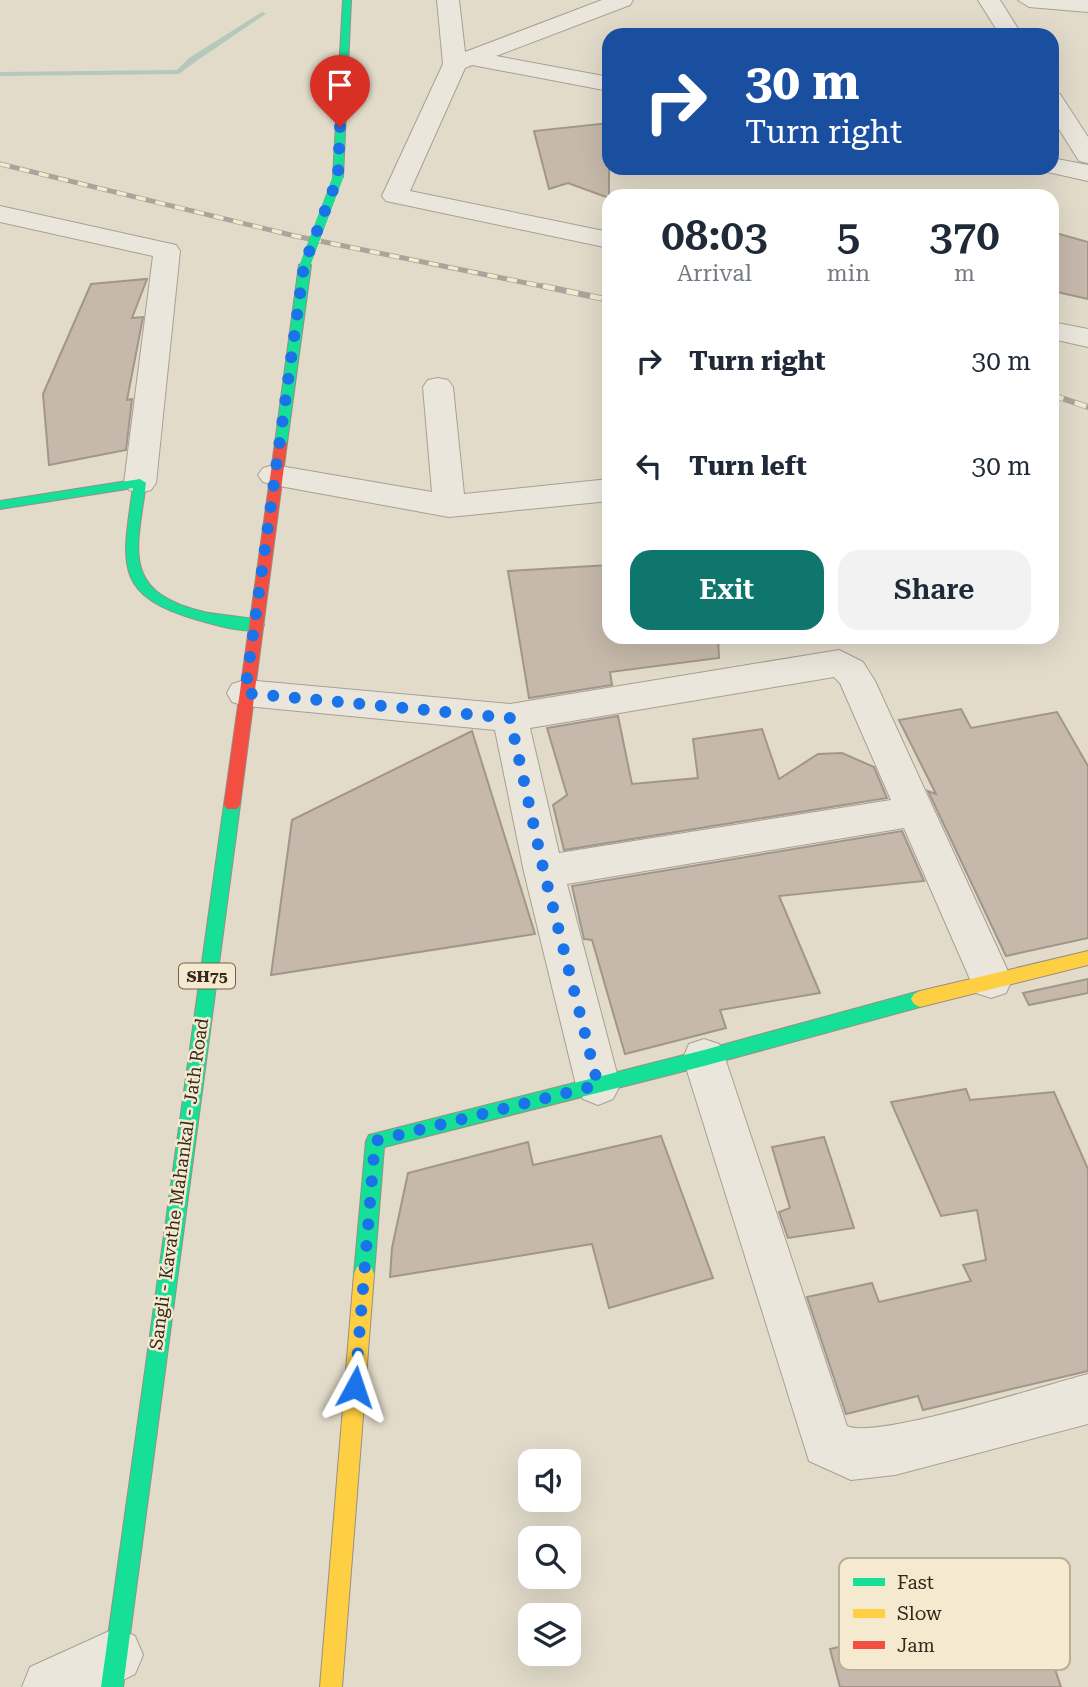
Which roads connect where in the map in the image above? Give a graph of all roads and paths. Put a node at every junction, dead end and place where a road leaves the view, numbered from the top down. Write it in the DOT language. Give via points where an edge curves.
graph roads {
  1 [pos="347,0"];
  2 [pos="448,0"];
  3 [pos="622,0"];
  4 [pos="989,0"];
  5 [pos="1030,0"];
  6 [pos="1088,5"];
  7 [pos="1007,28"];
  8 [pos="462,61"];
  9 [pos="602,83"];
  10 [pos="1059,110"];
  11 [pos="1088,156"];
  12 [pos="1059,167"];
  13 [pos="1088,173"];
  14 [pos="0,214"];
  15 [pos="602,239"];
  16 [pos="1059,332"];
  17 [pos="1088,338"];
  18 [pos="438,387"];
  19 [pos="274,475"];
  20 [pos="140,483"];
  21 [pos="602,491"];
  22 [pos="0,505"];
  23 [pos="449,506"];
  24 [pos="257,625"];
  25 [pos="245,693"];
  26 [pos="510,718"];
  27 [pos="916,811"];
  28 [pos="544,872"];
  29 [pos="1088,958"];
  30 [pos="990,980"];
  31 [pos="704,1058"];
  32 [pos="598,1085"];
  33 [pos="1088,1399"];
  34 [pos="114,1671"];
  35 [pos="50,1687"];
  36 [pos="331,1687"];
  1 -- 19 [label="main road, Sangli - Kavathe Mahankal - Jath Road / SH75, bridge" via="338,177 304,265"];
  2 -- 8 [label="street"];
  3 -- 8 [label="street"];
  4 -- 7 [label="street"];
  5 -- 6 [label="street"];
  8 -- 9 [label="street"];
  8 -- 15 [label="street" via="395,196"];
  10 -- 11 [label="street"];
  12 -- 13 [label="street"];
  14 -- 20 [label="street" via="167,251"];
  16 -- 17 [label="street"];
  18 -- 23 [label="street"];
  19 -- 23 [label="street"];
  19 -- 24 [label="main road, Sangli - Kavathe Mahankal - Jath Road / SH75"];
  20 -- 22 [label="main road"];
  20 -- 24 [label="main road" via="133,551 142,585 185,611 221,622"];
  21 -- 23 [label="street"];
  24 -- 25 [label="main road, Sangli - Kavathe Mahankal - Jath Road / SH75"];
  25 -- 26 [label="street"];
  25 -- 34 [label="main road, Sangli - Kavathe Mahankal - Jath Road / SH75"];
  26 -- 27 [label="street" via="839,663 857,681"];
  26 -- 28 [label="street"];
  27 -- 28 [label="street"];
  27 -- 30 [label="street"];
  28 -- 32 [label="street"];
  29 -- 30 [label="main road"];
  30 -- 31 [label="main road"];
  31 -- 32 [label="main road"];
  31 -- 33 [label="street" via="827,1443 851,1455 895,1450"];
  32 -- 36 [label="main road" via="375,1141"];
  34 -- 35 [label="street"];
}
